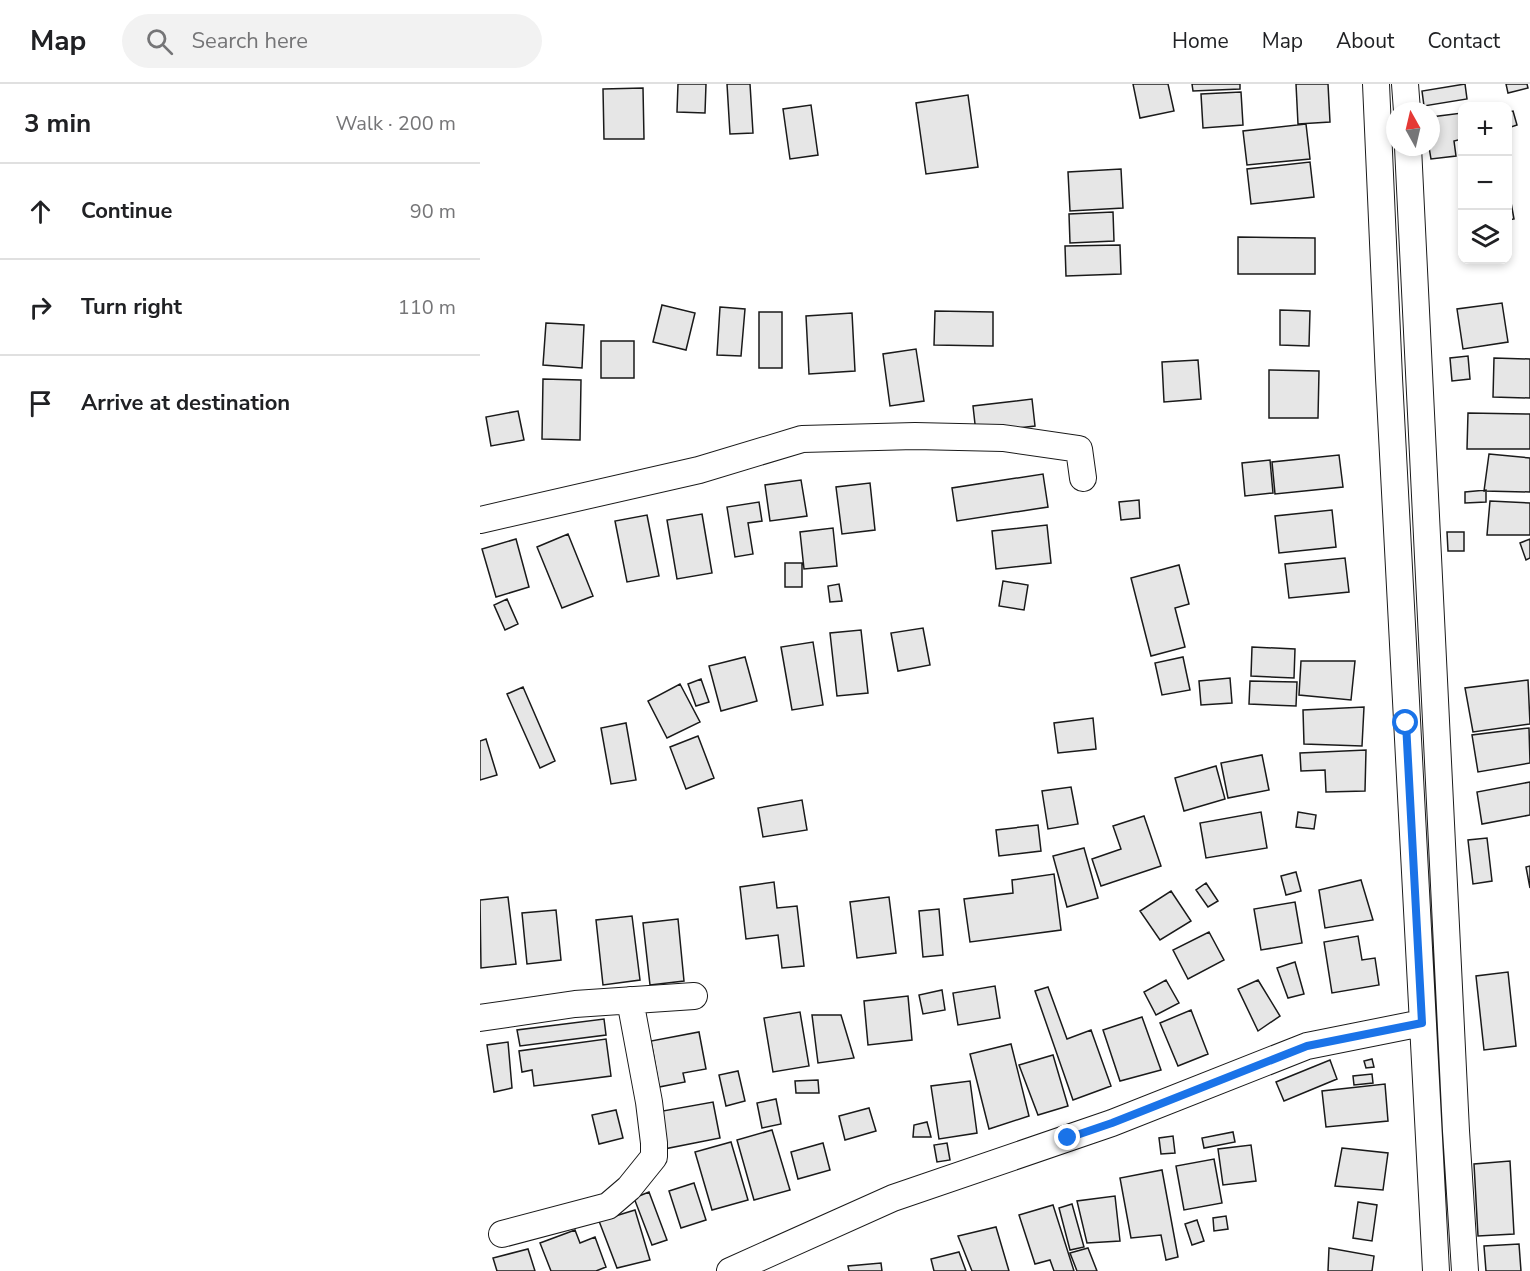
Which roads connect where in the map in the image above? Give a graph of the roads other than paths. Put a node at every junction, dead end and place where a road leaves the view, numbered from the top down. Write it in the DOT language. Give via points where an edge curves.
graph roads {
  1 [pos="1376,84"];
  2 [pos="1405,84"];
  3 [pos="1406,102"];
  4 [pos="1408,156"];
  5 [pos="1083,478"];
  6 [pos="480,520"];
  7 [pos="694,996"];
  8 [pos="630,1000"];
  9 [pos="480,1018"];
  10 [pos="1422,1023"];
  11 [pos="502,1234"];
  12 [pos="730,1271"];
  13 [pos="1436,1271"];
  14 [pos="1465,1271"];
  1 -- 10 [label="street"];
  2 -- 3 [label="street"];
  4 -- 14 [label="street"];
  5 -- 6 [label="street" via="1079,449 1003,438 802,439 699,470"];
  7 -- 8 [label="street"];
  8 -- 9 [label="street"];
  8 -- 11 [label="street" via="649,1102 654,1157 608,1206"];
  10 -- 12 [label="street" via="1307,1046 1112,1123 893,1198"];
  10 -- 13 [label="street"];
}
